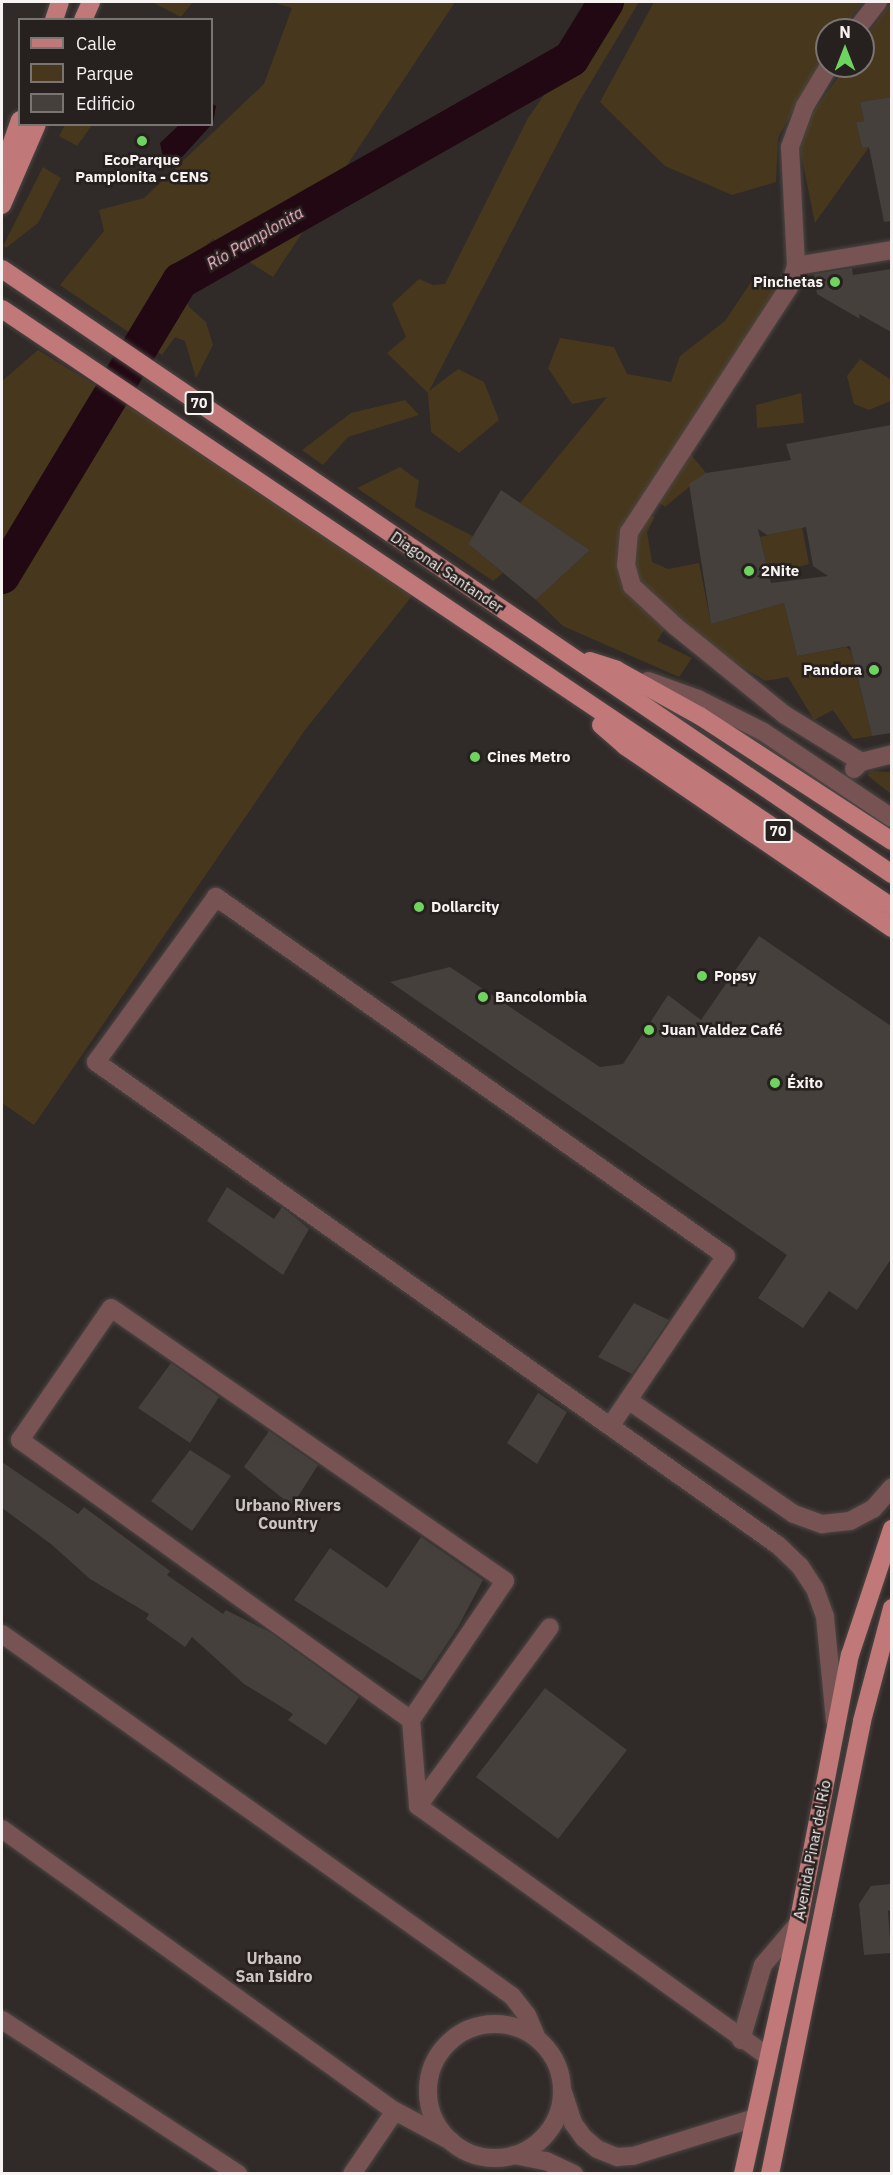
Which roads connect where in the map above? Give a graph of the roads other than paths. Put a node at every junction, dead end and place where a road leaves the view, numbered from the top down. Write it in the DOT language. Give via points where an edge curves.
graph roads {
  1 [pos="60,2"];
  2 [pos="91,2"];
  3 [pos="878,2"];
  4 [pos="55,18"];
  5 [pos="84,18"];
  6 [pos="865,18"];
  7 [pos="822,78"];
  8 [pos="18,126"];
  9 [pos="36,126"];
  10 [pos="2,171"];
  11 [pos="2,205"];
  12 [pos="891,250"];
  13 [pos="796,266"];
  14 [pos="2,269"];
  15 [pos="2,309"];
  16 [pos="564,652"];
  17 [pos="617,670"];
  18 [pos="552,682"];
  19 [pos="891,754"];
  20 [pos="861,762"];
  21 [pos="842,781"];
  22 [pos="891,818"];
  23 [pos="891,841"];
  24 [pos="891,874"];
  25 [pos="891,907"];
  26 [pos="891,928"];
  27 [pos="628,1400"];
  28 [pos="611,1425"];
  29 [pos="668,1428"];
  30 [pos="650,1452"];
  31 [pos="891,1487"];
  32 [pos="891,1529"];
  33 [pos="891,1608"];
  34 [pos="550,1627"];
  35 [pos="2,1634"];
  36 [pos="411,1720"];
  37 [pos="836,1723"];
  38 [pos="418,1806"];
  39 [pos="2,1829"];
  40 [pos="798,1924"];
  41 [pos="2,2020"];
  42 [pos="537,2038"];
  43 [pos="741,2040"];
  44 [pos="767,2056"];
  45 [pos="562,2090"];
  46 [pos="395,2111"];
  47 [pos="755,2118"];
  48 [pos="451,2141"];
  49 [pos="514,2155"];
  50 [pos="238,2174"];
  51 [pos="352,2174"];
  52 [pos="574,2174"];
  53 [pos="743,2174"];
  54 [pos="770,2174"];
  1 -- 4 [label="main road"];
  2 -- 5 [label="main road"];
  3 -- 6 [label="street"];
  7 -- 13 [label="street" via="805,106 790,147"];
  8 -- 10 [label="main road"];
  9 -- 11 [label="main road"];
  12 -- 13 [label="street"];
  13 -- 20 [label="street" via="789,287 629,532 626,565 632,586 675,626 785,715"];
  14 -- 16 [label="main road, Diagonal Santander / 70"];
  15 -- 18 [label="main road, 70"];
  16 -- 17 [label="main road"];
  16 -- 24 [label="main road, Diagonal Santander / 70"];
  17 -- 21 [label="street" via="725,711"];
  17 -- 23 [label="main road" via="722,729"];
  18 -- 25 [label="main road, 70"];
  18 -- 26 [label="main road" via="625,746"];
  19 -- 20 [label="street"];
  20 -- 21 [label="street"];
  21 -- 22 [label="street"];
  27 -- 28 [label="street"];
  27 -- 28 [label="street" via="726,1256 216,897 96,1062"];
  27 -- 29 [label="street"];
  28 -- 30 [label="street"];
  29 -- 30 [label="street"];
  29 -- 31 [label="street" via="794,1514 822,1524 850,1521 873,1509"];
  30 -- 37 [label="street" via="800,1566 815,1589 825,1617"];
  32 -- 37 [label="main road, Avenida Pinar del Río" via="861,1616"];
  33 -- 54 [label="main road, Avenida Pinar del Río" via="862,1721"];
  34 -- 38 [label="street"];
  35 -- 42 [label="street" via="512,1996 527,2015"];
  36 -- 36 [label="street" via="505,1581 111,1308 20,1440"];
  36 -- 38 [label="street"];
  37 -- 40 [label="main road, Avenida Pinar del Río"];
  38 -- 43 [label="street"];
  39 -- 46 [label="street"];
  40 -- 43 [label="street" via="762,1965"];
  40 -- 44 [label="main road, Avenida Pinar del Río"];
  41 -- 50 [label="street"];
  42 -- 45 [label="street" via="550,2053"];
  42 -- 48 [label="street" via="519,2028 478,2026 458,2034 443,2048 432,2066 427,2086 437,2126"];
  43 -- 44 [label="street"];
  44 -- 47 [label="main road, Avenida Pinar del Río"];
  45 -- 47 [label="street" via="573,2122 584,2138 597,2149 617,2157 633,2156"];
  45 -- 49 [label="street" via="559,2111 549,2130 534,2145"];
  46 -- 48 [label="street"];
  46 -- 51 [label="street"];
  47 -- 53 [label="main road, Avenida Pinar del Río"];
  48 -- 49 [label="street" via="485,2157"];
  49 -- 52 [label="street" via="546,2161"];
}
